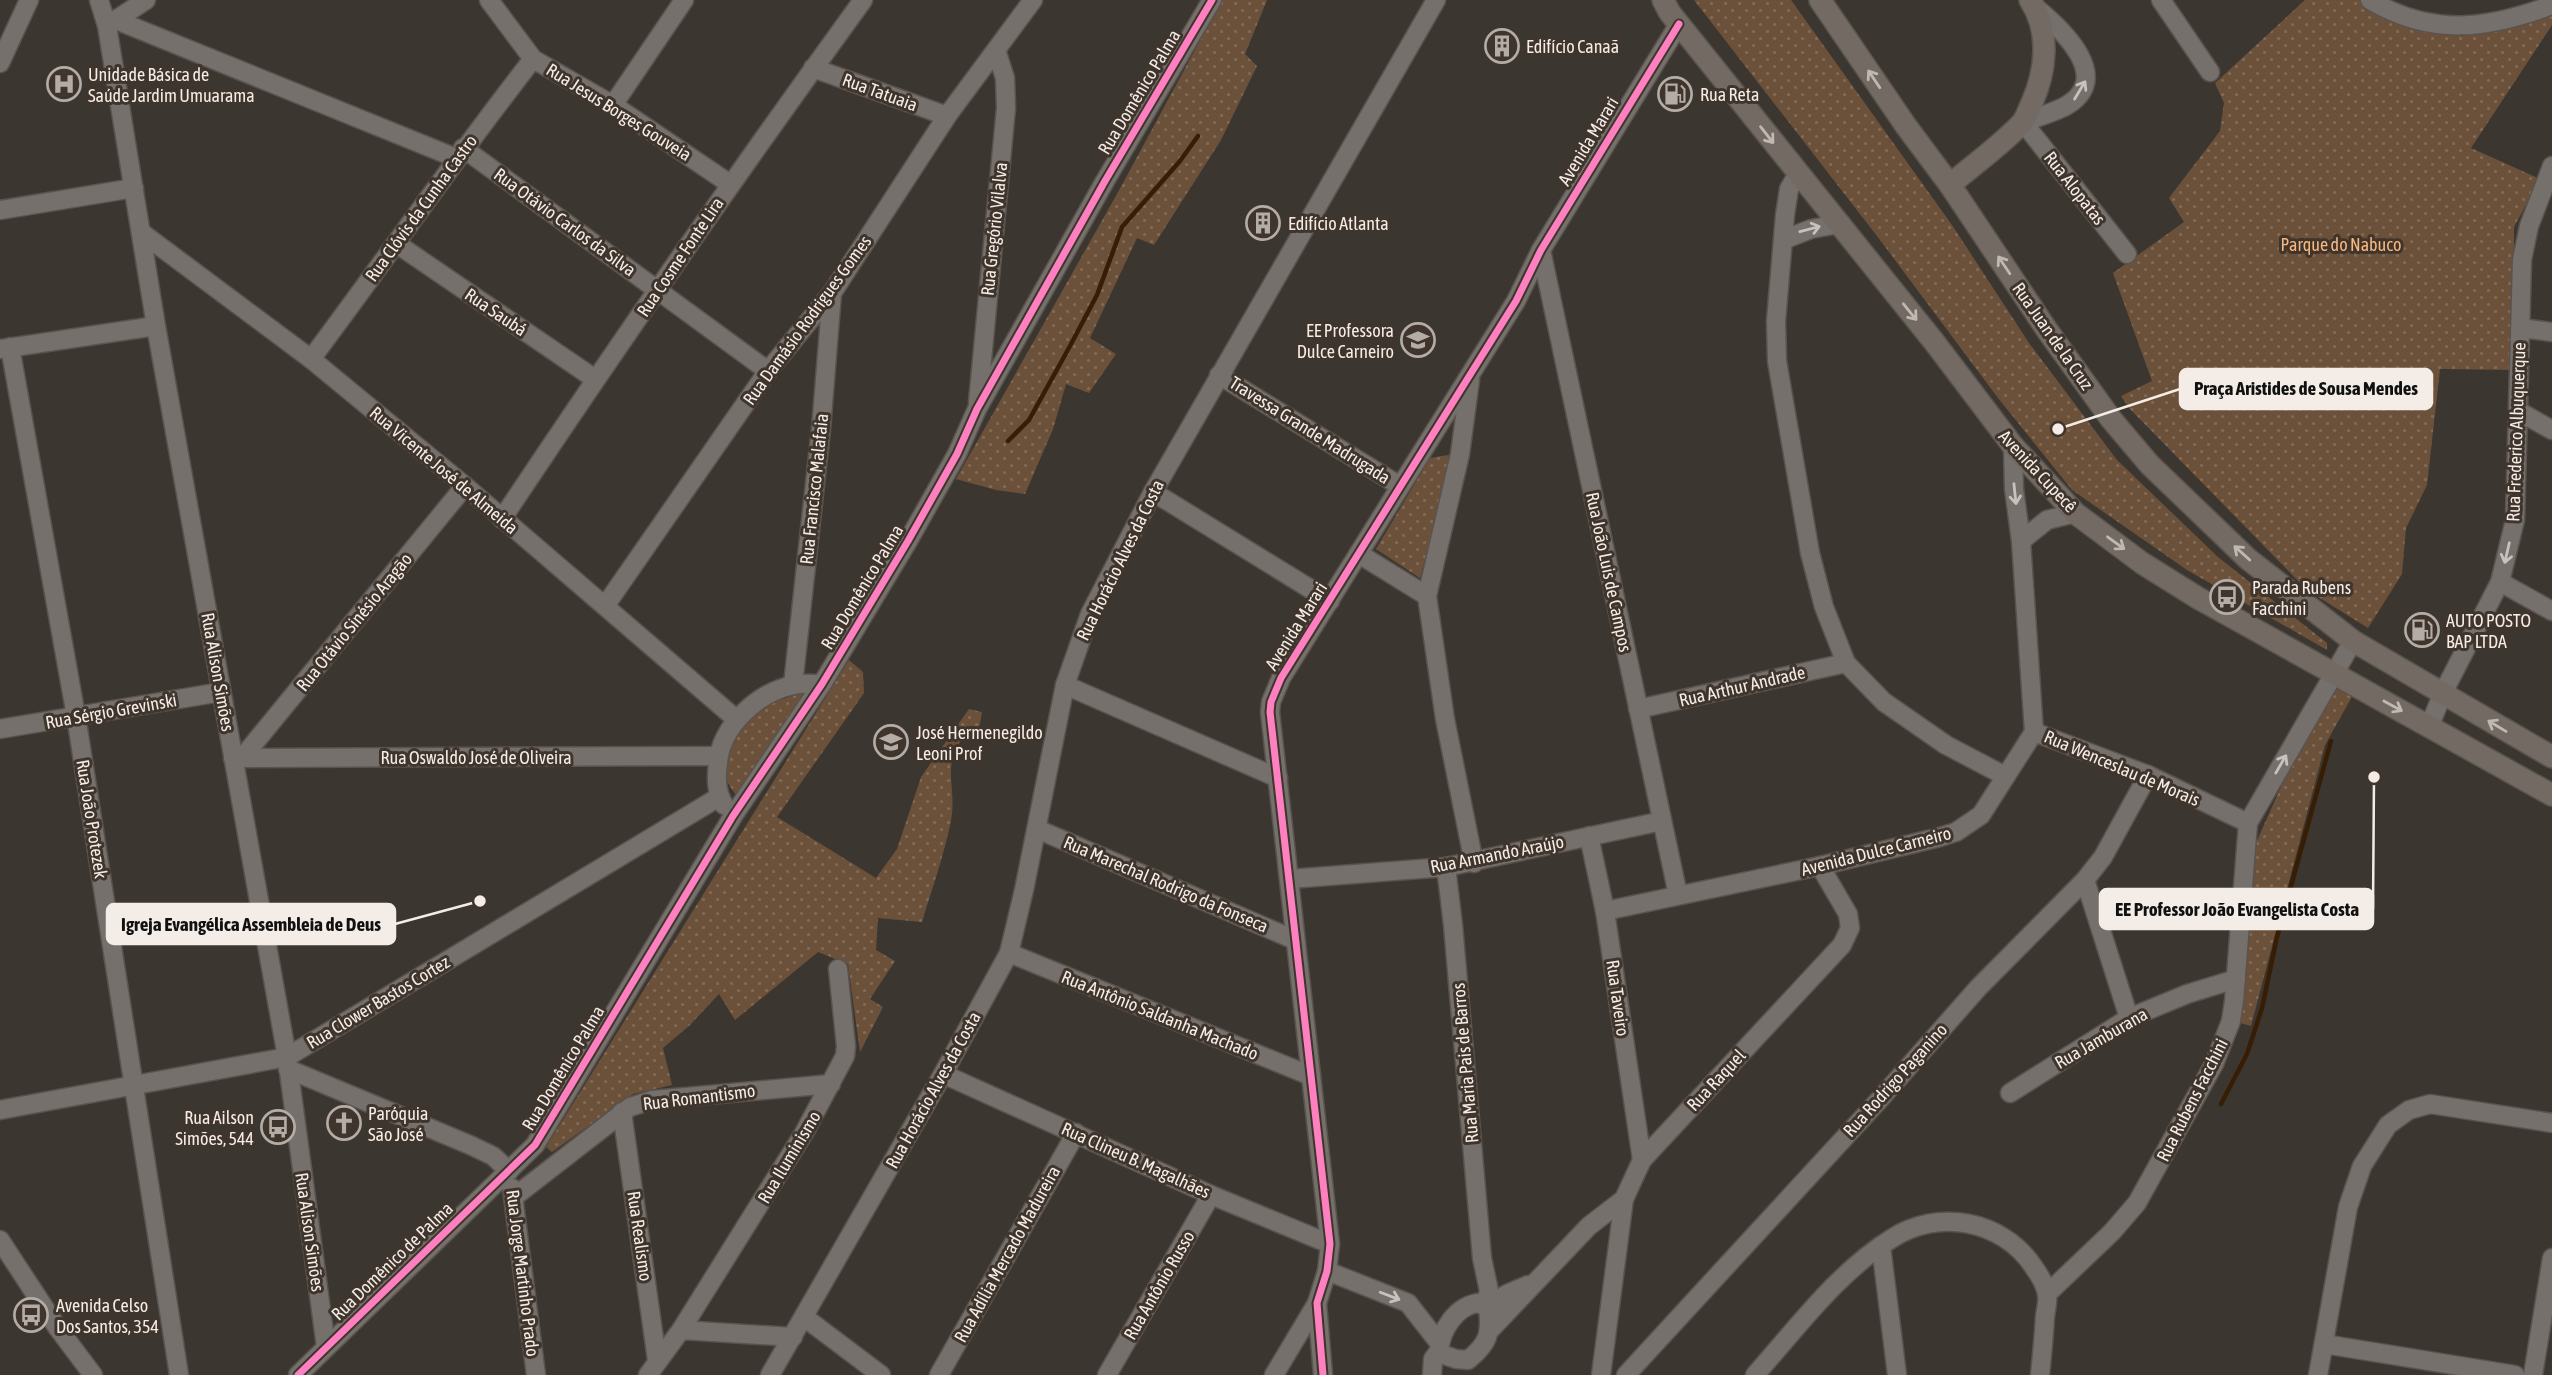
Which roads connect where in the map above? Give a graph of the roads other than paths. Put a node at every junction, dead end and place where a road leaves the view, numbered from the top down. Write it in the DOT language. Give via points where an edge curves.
graph roads {
  1 [pos="29,0"];
  2 [pos="99,0"];
  3 [pos="146,0"];
  4 [pos="489,0"];
  5 [pos="684,0"];
  6 [pos="863,0"];
  7 [pos="1033,0"];
  8 [pos="1212,0"];
  9 [pos="1436,0"];
  10 [pos="1650,0"];
  11 [pos="1820,0"];
  12 [pos="2161,0"];
  13 [pos="2370,0"];
  14 [pos="2033,4"];
  15 [pos="2552,5"];
  16 [pos="1671,12"];
  17 [pos="111,23"];
  18 [pos="996,50"];
  19 [pos="1,59"];
  20 [pos="533,59"];
  21 [pos="813,68"];
  22 [pos="2210,72"];
  23 [pos="613,105"];
  24 [pos="947,116"];
  25 [pos="2023,122"];
  26 [pos="460,153"];
  27 [pos="2552,166"];
  28 [pos="1798,174"];
  29 [pos="730,184"];
  30 [pos="1950,184"];
  31 [pos="134,188"];
  32 [pos="0,211"];
  33 [pos="1839,224"];
  34 [pos="142,233"];
  35 [pos="1783,240"];
  36 [pos="397,244"];
  37 [pos="1541,250"];
  38 [pos="2127,254"];
  39 [pos="658,290"];
  40 [pos="832,293"];
  41 [pos="156,326"];
  42 [pos="2521,328"];
  43 [pos="2552,332"];
  44 [pos="5,348"];
  45 [pos="310,359"];
  46 [pos="768,371"];
  47 [pos="1471,373"];
  48 [pos="1219,375"];
  49 [pos="595,379"];
  50 [pos="977,409"];
  51 [pos="2520,412"];
  52 [pos="2552,430"];
  53 [pos="2013,446"];
  54 [pos="465,486"];
  55 [pos="1400,486"];
  56 [pos="1153,492"];
  57 [pos="2076,513"];
  58 [pos="502,519"];
  59 [pos="2021,541"];
  60 [pos="1359,554"];
  61 [pos="2500,582"];
  62 [pos="1427,596"];
  63 [pos="1330,601"];
  64 [pos="605,606"];
  65 [pos="2552,611"];
  66 [pos="2353,641"];
  67 [pos="1846,663"];
  68 [pos="2333,673"];
  69 [pos="822,684"];
  70 [pos="793,685"];
  71 [pos="1065,685"];
  72 [pos="221,692"];
  73 [pos="2443,693"];
  74 [pos="1638,709"];
  75 [pos="76,716"];
  76 [pos="736,719"];
  77 [pos="2429,727"];
  78 [pos="0,729"];
  79 [pos="2034,732"];
  80 [pos="718,756"];
  81 [pos="2552,757"];
  82 [pos="238,758"];
  83 [pos="2148,775"];
  84 [pos="2005,776"];
  85 [pos="1278,778"];
  86 [pos="2552,795"];
  87 [pos="719,797"];
  88 [pos="733,816"];
  89 [pos="1662,821"];
  90 [pos="2248,824"];
  91 [pos="1037,829"];
  92 [pos="1589,836"];
  93 [pos="1474,863"];
  94 [pos="1820,866"];
  95 [pos="1446,867"];
  96 [pos="1289,879"];
  97 [pos="2085,880"];
  98 [pos="1678,895"];
  99 [pos="1605,911"];
  100 [pos="1296,940"];
  101 [pos="1009,953"];
  102 [pos="838,969"];
  103 [pos="2236,979"];
  104 [pos="2129,1018"];
  105 [pos="287,1063"];
  106 [pos="943,1074"];
  107 [pos="1311,1076"];
  108 [pos="831,1084"];
  109 [pos="133,1085"];
  110 [pos="2010,1093"];
  111 [pos="0,1110"];
  112 [pos="622,1112"];
  113 [pos="2552,1123"];
  114 [pos="1076,1133"];
  115 [pos="1642,1160"];
  116 [pos="509,1171"];
  117 [pos="1211,1195"];
  118 [pos="514,1197"];
  119 [pos="1624,1199"];
  120 [pos="0,1240"];
  121 [pos="1330,1244"];
  122 [pos="1881,1246"];
  123 [pos="2552,1258"];
  124 [pos="1327,1272"];
  125 [pos="1535,1282"];
  126 [pos="2047,1294"];
  127 [pos="1317,1303"];
  128 [pos="1481,1305"];
  129 [pos="804,1317"];
  130 [pos="681,1330"];
  131 [pos="1490,1330"];
  132 [pos="793,1337"];
  133 [pos="2324,1344"];
  134 [pos="326,1347"];
  135 [pos="1440,1347"];
  136 [pos="1464,1367"];
  137 [pos="652,1368"];
  138 [pos="1768,1368"];
  139 [pos="93,1375"];
  140 [pos="179,1375"];
  141 [pos="298,1375"];
  142 [pos="536,1375"];
  143 [pos="770,1375"];
  144 [pos="881,1375"];
  145 [pos="939,1375"];
  146 [pos="1107,1375"];
  147 [pos="1274,1375"];
  148 [pos="1323,1375"];
  149 [pos="1432,1375"];
  150 [pos="1601,1375"];
  151 [pos="1626,1375"];
  152 [pos="1755,1375"];
  153 [pos="1897,1375"];
  154 [pos="2040,1375"];
  155 [pos="2318,1375"];
  156 [pos="2515,1375"];
  157 [pos="2533,1375"];
  1 -- 19 [label="street"];
  2 -- 17 [label="street, Rua Alison Simões"];
  3 -- 17 [label="street"];
  4 -- 20 [label="street, Rua Jesus Borges Gouveia"];
  5 -- 23 [label="street"];
  6 -- 21 [label="street, Rua Cosme Fonte Lira"];
  7 -- 18 [label="street, Rua Damásio Rodrigues Gomes"];
  8 -- 50 [label="street, Rua Domênico Palma"];
  9 -- 48 [label="street, Rua Horácio Alves da Costa"];
  10 -- 16 [label="street, Avenida Cupecê"];
  30 -- 11 [label="main road, Rua Juan de la Cruz, one-way"];
  12 -- 22 [label="street"];
  13 -- 15 [label="street" via="2398,16 2458,26 2511,19"];
  14 -- 25 [label="main road" via="2043,38 2043,71"];
  25 -- 14 [label="street, one-way" via="2065,106 2080,93 2087,76 2079,53"];
  16 -- 28 [label="main road, Avenida Cupecê, one-way"];
  16 -- 37 [label="street, Avenida Marari"];
  17 -- 26 [label="street, Rua Otávio Carlos da Silva"];
  17 -- 31 [label="street, Rua Alison Simões"];
  18 -- 24 [label="street, Rua Damásio Rodrigues Gomes"];
  18 -- 50 [label="street, Rua Gregório Vilalva" via="1006,108"];
  20 -- 23 [label="street, Rua Jesus Borges Gouveia"];
  20 -- 26 [label="street, Rua Clóvis da Cunha Castro"];
  21 -- 24 [label="street, Rua Tatuaia"];
  21 -- 29 [label="street, Rua Cosme Fonte Lira"];
  23 -- 29 [label="street, Rua Jesus Borges Gouveia"];
  24 -- 40 [label="street, Rua Damásio Rodrigues Gomes"];
  25 -- 30 [label="main road"];
  25 -- 38 [label="street, Rua Alopatas"];
  26 -- 36 [label="street, Rua Clóvis da Cunha Castro"];
  26 -- 39 [label="street, Rua Otávio Carlos da Silva"];
  27 -- 42 [label="street, Rua Frederico Albuquerque" via="2529,226 2522,260"];
  28 -- 33 [label="main road, Avenida Cupecê"];
  28 -- 35 [label="street" via="1789,189"];
  29 -- 39 [label="street, Rua Cosme Fonte Lira"];
  66 -- 30 [label="main road, Rua Juan de la Cruz, one-way" via="2248,559 2150,465 2110,419"];
  31 -- 32 [label="street"];
  31 -- 34 [label="street, Rua Alison Simões"];
  35 -- 33 [label="street, one-way"];
  33 -- 53 [label="main road, Avenida Cupecê, one-way"];
  34 -- 41 [label="street, Rua Alison Simões"];
  34 -- 45 [label="street, Rua Vicente José de Almeida"];
  35 -- 67 [label="street" via="1776,321 1784,410 1810,553"];
  36 -- 45 [label="street, Rua Clóvis da Cunha Castro"];
  36 -- 49 [label="street, Rua Saubá"];
  37 -- 47 [label="street, Avenida Marari"];
  37 -- 74 [label="street, Rua João Luis de Campos"];
  39 -- 46 [label="street, Rua Otávio Carlos da Silva"];
  39 -- 49 [label="street, Rua Cosme Fonte Lira"];
  40 -- 46 [label="street, Rua Damásio Rodrigues Gomes"];
  40 -- 70 [label="street, Rua Francisco Malafaia"];
  41 -- 44 [label="street"];
  41 -- 72 [label="street, Rua Alison Simões"];
  42 -- 43 [label="street"];
  42 -- 51 [label="street, Rua Frederico Albuquerque"];
  44 -- 75 [label="street, Rua João Protezek"];
  45 -- 54 [label="street, Rua Vicente José de Almeida"];
  46 -- 64 [label="street, Rua Damásio Rodrigues Gomes"];
  47 -- 55 [label="street, Avenida Marari"];
  47 -- 62 [label="street" via="1460,454"];
  48 -- 55 [label="street, Travessa Grande Madrugada"];
  48 -- 56 [label="street, Rua Horácio Alves da Costa"];
  49 -- 58 [label="street, Rua Cosme Fonte Lira"];
  50 -- 69 [label="street, Rua Domênico Palma" via="947,472"];
  51 -- 52 [label="street"];
  51 -- 61 [label="street, Rua Frederico Albuquerque, one-way" via="2515,520"];
  53 -- 57 [label="main road, Avenida Cupecê"];
  53 -- 59 [label="street, one-way"];
  54 -- 58 [label="street, Rua Vicente José de Almeida"];
  54 -- 82 [label="street, Rua Otávio Sinésio Aragão"];
  55 -- 60 [label="street, Avenida Marari"];
  56 -- 63 [label="street"];
  56 -- 71 [label="street, Rua Horácio Alves da Costa" via="1090,614"];
  57 -- 59 [label="street" via="2047,520"];
  57 -- 68 [label="main road, Avenida Cupecê, one-way" via="2142,563"];
  58 -- 64 [label="street, Rua Vicente José de Almeida"];
  59 -- 79 [label="street"];
  60 -- 62 [label="street"];
  60 -- 63 [label="street, Avenida Marari"];
  61 -- 65 [label="street"];
  61 -- 73 [label="street, Rua Frederico Albuquerque"];
  62 -- 93 [label="street" via="1445,719"];
  63 -- 85 [label="street, Avenida Marari" via="1271,702"];
  64 -- 76 [label="street, Rua Vicente José de Almeida"];
  66 -- 68 [label="street, Rua Rubens Facchini"];
  66 -- 73 [label="main road, Rua Juan de la Cruz"];
  67 -- 74 [label="street, Rua Arthur Andrade"];
  67 -- 84 [label="street" via="1884,702 1921,730"];
  68 -- 77 [label="main road, Avenida Cupecê, one-way"];
  90 -- 68 [label="street, Rua Rubens Facchini, one-way"];
  69 -- 70 [label="street"];
  69 -- 88 [label="street, Rua Domênico Palma"];
  70 -- 76 [label="street"];
  71 -- 85 [label="street"];
  71 -- 91 [label="street, Rua Horácio Alves da Costa"];
  72 -- 75 [label="street, Rua Sérgio Grevinski"];
  72 -- 82 [label="street, Rua Alison Simões"];
  73 -- 77 [label="street, Rua Frederico Albuquerque"];
  81 -- 73 [label="main road, one-way"];
  74 -- 89 [label="street, Rua João Luis de Campos"];
  75 -- 78 [label="street, Rua Sérgio Grevinski"];
  75 -- 109 [label="street, Rua João Protezek"];
  76 -- 80 [label="street"];
  77 -- 86 [label="main road, Avenida Cupecê"];
  79 -- 83 [label="street, Rua Wenceslau de Morais"];
  79 -- 84 [label="street, Avenida Dulce Carneiro"];
  80 -- 82 [label="street, Rua Oswaldo José de Oliveira"];
  80 -- 87 [label="street"];
  82 -- 105 [label="street, Rua Alison Simões"];
  83 -- 90 [label="street, Rua Wenceslau de Morais"];
  83 -- 97 [label="street, Rua Rodrigo Paganino" via="2103,858"];
  84 -- 94 [label="street, Avenida Dulce Carneiro" via="1981,815 1956,832"];
  85 -- 96 [label="street, Avenida Marari"];
  87 -- 88 [label="street"];
  87 -- 105 [label="street, Rua Clower Bastos Cortez"];
  88 -- 116 [label="street, Rua Domênico Palma" via="535,1145"];
  89 -- 92 [label="street, Rua Armando Araújo"];
  89 -- 98 [label="street, Rua João Luis de Campos"];
  90 -- 103 [label="street, Rua Rubens Facchini"];
  91 -- 100 [label="street, Rua Marechal Rodrigo da Fonseca"];
  91 -- 101 [label="street, Rua Horácio Alves da Costa"];
  92 -- 93 [label="street, Rua Armando Araújo"];
  92 -- 99 [label="street, Rua Taveiro"];
  93 -- 95 [label="street, Rua Armando Araújo"];
  94 -- 98 [label="street, Avenida Dulce Carneiro"];
  94 -- 115 [label="street, Rua Raquel" via="1848,914 1850,928 1842,945"];
  95 -- 96 [label="street, Rua Armando Araújo"];
  95 -- 128 [label="street, Rua Maria Pais de Barros" via="1482,1258"];
  96 -- 100 [label="street, Avenida Marari"];
  97 -- 104 [label="street"];
  97 -- 151 [label="street, Rua Rodrigo Paganino" via="1978,988"];
  98 -- 99 [label="street, Avenida Dulce Carneiro"];
  99 -- 115 [label="street, Rua Taveiro"];
  100 -- 107 [label="street, Avenida Marari"];
  101 -- 106 [label="street, Rua Horácio Alves da Costa"];
  101 -- 107 [label="street, Rua Antônio Saldanha Machado"];
  102 -- 108 [label="street, Rua Iluminismo" via="846,1046"];
  103 -- 104 [label="street, Rua Jamburana"];
  103 -- 126 [label="street, Rua Rubens Facchini" via="2231,1021 2214,1064 2145,1189 2112,1232"];
  104 -- 110 [label="street, Rua Jamburana"];
  105 -- 109 [label="street, Rua Clower Bastos Cortez"];
  105 -- 116 [label="street" via="470,1144"];
  105 -- 134 [label="street, Rua Alison Simões"];
  106 -- 114 [label="street, Rua Clineu B. Magalhães"];
  106 -- 129 [label="street, Rua Horácio Alves da Costa"];
  107 -- 121 [label="street, Avenida Marari"];
  108 -- 112 [label="street, Rua Romantismo" via="652,1100"];
  108 -- 130 [label="street, Rua Iluminismo"];
  109 -- 111 [label="street, Rua Clower Bastos Cortez"];
  109 -- 140 [label="street, Rua João Protezek"];
  112 -- 118 [label="street, Rua Romantismo"];
  112 -- 137 [label="street, Rua Realismo"];
  113 -- 133 [label="street" via="2430,1104 2409,1110 2388,1125 2362,1166 2348,1207"];
  114 -- 117 [label="street, Rua Clineu B. Magalhães"];
  114 -- 145 [label="street, Rua Adília Mercado Madureira"];
  115 -- 119 [label="street, Rua Raquel"];
  116 -- 118 [label="street, Rua Jorge Martinho Prado"];
  116 -- 134 [label="street, Rua Domênico de Palma"];
  117 -- 121 [label="street, Rua Clineu B. Magalhães"];
  117 -- 146 [label="street, Rua Antônio Russo"];
  118 -- 142 [label="street, Rua Jorge Martinho Prado"];
  119 -- 125 [label="street, Rua Raquel" via="1589,1226"];
  119 -- 150 [label="street"];
  120 -- 139 [label="street"];
  121 -- 124 [label="street, Avenida Marari"];
  122 -- 126 [label="street" via="1923,1225 1965,1222 1986,1227 2028,1257"];
  122 -- 138 [label="street" via="1829,1293"];
  122 -- 153 [label="street"];
  123 -- 157 [label="street"];
  124 -- 127 [label="street, Avenida Marari"];
  124 -- 135 [label="street, one-way" via="1408,1303"];
  125 -- 128 [label="street, Rua Raquel"];
  125 -- 131 [label="street, Rua Raquel"];
  126 -- 154 [label="street"];
  127 -- 147 [label="street"];
  127 -- 148 [label="street, Avenida Marari"];
  128 -- 131 [label="street"];
  128 -- 135 [label="street" via="1456,1312"];
  129 -- 132 [label="street, Rua Horácio Alves da Costa"];
  129 -- 144 [label="street"];
  130 -- 132 [label="street"];
  130 -- 137 [label="street, Rua Iluminismo"];
  131 -- 136 [label="street, Rua Raquel" via="1484,1347"];
  132 -- 143 [label="street, Rua Horácio Alves da Costa"];
  133 -- 155 [label="street"];
  133 -- 156 [label="street"];
  134 -- 141 [label="street, Rua Domênico de Palma"];
  135 -- 136 [label="street" via="1444,1355"];
  135 -- 149 [label="street"];
  138 -- 152 [label="street"];
}
